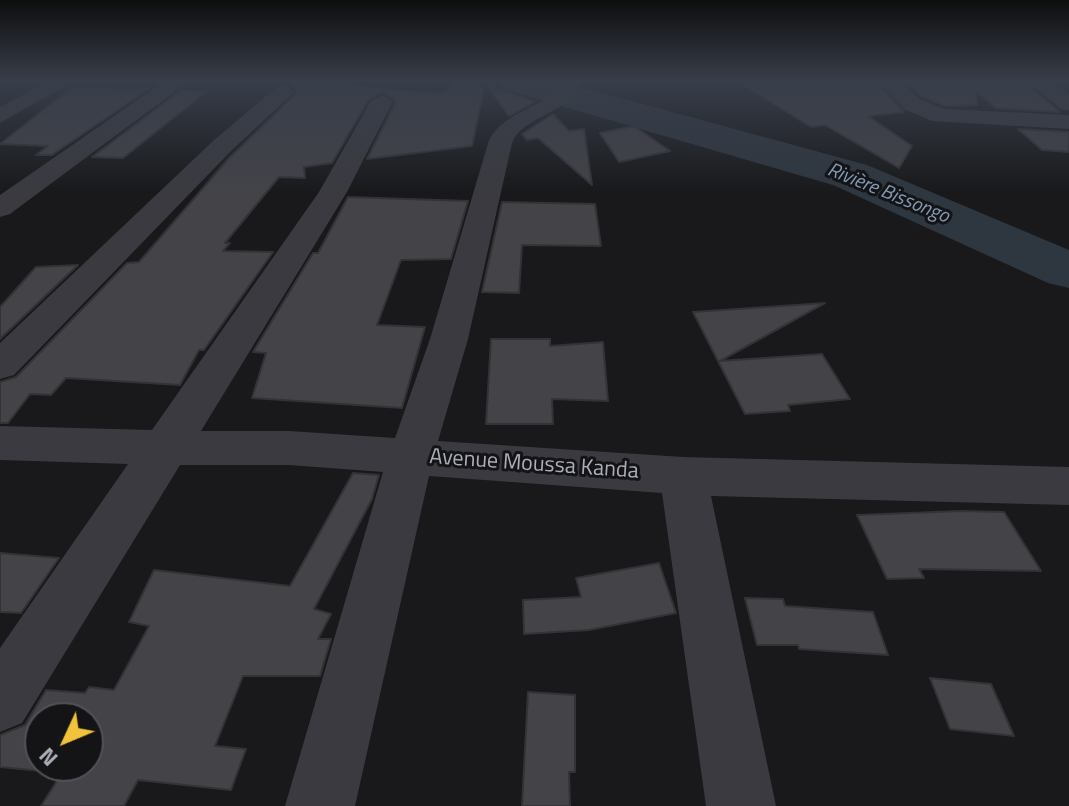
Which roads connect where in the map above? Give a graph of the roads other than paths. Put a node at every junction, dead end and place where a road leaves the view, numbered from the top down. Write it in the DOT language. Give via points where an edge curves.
graph roads {
  1 [pos="126,119"];
  2 [pos="253,119"];
  3 [pos="373,119"];
  4 [pos="525,119"];
  5 [pos="996,119"];
  6 [pos="1069,122"];
  7 [pos="0,208"];
  8 [pos="0,366"];
  9 [pos="0,443"];
  10 [pos="165,448"];
  11 [pos="411,456"];
  12 [pos="683,476"];
  13 [pos="1062,495"];
  14 [pos="0,701"];
  15 [pos="320,806"];
  16 [pos="741,806"];
  1 -- 7 [label="street"];
  2 -- 8 [label="street"];
  3 -- 10 [label="street" via="333,192"];
  4 -- 11 [label="street" via="503,134 449,339"];
  5 -- 6 [label="street"];
  9 -- 10 [label="street, Avenue Moussa Kanda"];
  10 -- 11 [label="street, Avenue Moussa Kanda" via="289,448"];
  10 -- 14 [label="street"];
  11 -- 12 [label="street, Avenue Moussa Kanda"];
  11 -- 15 [label="street"];
  12 -- 13 [label="street, Avenue Moussa Kanda"];
  12 -- 16 [label="street"];
}
